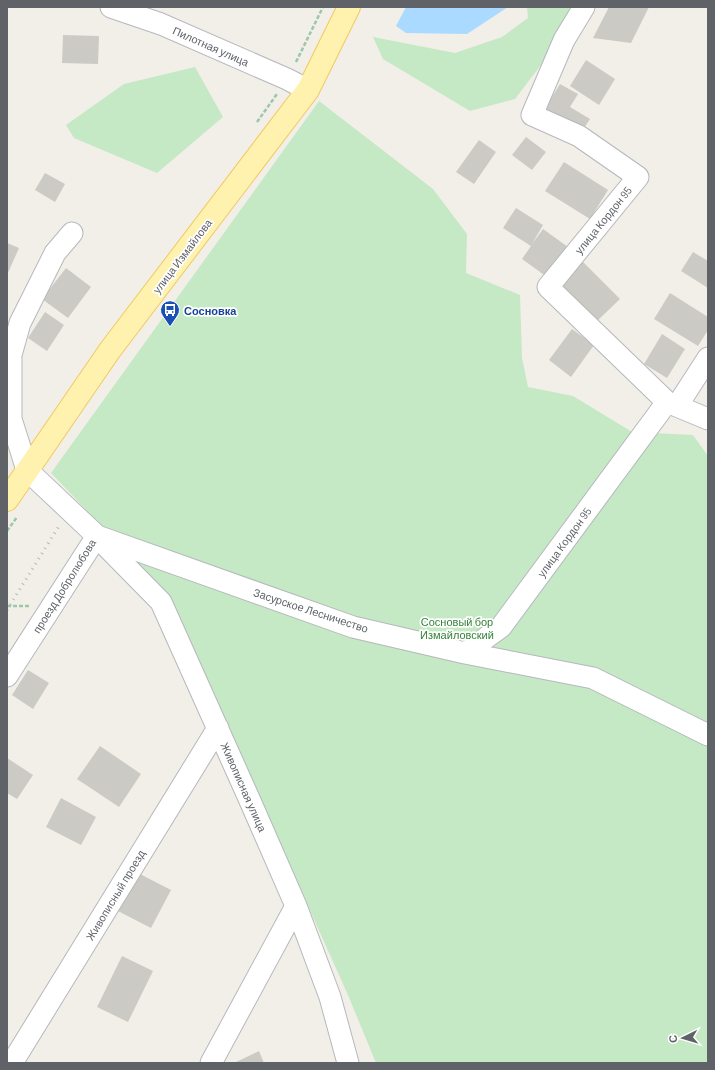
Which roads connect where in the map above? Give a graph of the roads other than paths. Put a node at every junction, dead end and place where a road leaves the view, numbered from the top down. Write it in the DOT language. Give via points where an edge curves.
graph roads {
  1 [pos="111,7"];
  2 [pos="349,7"];
  3 [pos="584,7"];
  4 [pos="308,90"];
  5 [pos="72,233"];
  6 [pos="9,350"];
  7 [pos="708,358"];
  8 [pos="672,404"];
  9 [pos="708,419"];
  10 [pos="27,470"];
  11 [pos="7,500"];
  12 [pos="97,536"];
  13 [pos="465,653"];
  14 [pos="7,676"];
  15 [pos="218,728"];
  16 [pos="708,735"];
  17 [pos="296,906"];
  18 [pos="12,1063"];
  19 [pos="211,1063"];
  20 [pos="348,1063"];
  1 -- 4 [label="street, Пилотная улица" via="161,24"];
  2 -- 4 [label="main road, улица Измайлова"];
  3 -- 8 [label="street, улица Кордон 95" via="564,40 532,115 579,136 638,177 548,287"];
  4 -- 10 [label="main road, улица Измайлова" via="110,350"];
  5 -- 6 [label="street" via="55,253"];
  6 -- 10 [label="street" via="11,419"];
  7 -- 8 [label="street, улица Кордон 95"];
  8 -- 9 [label="street, улица Кордон 95"];
  8 -- 13 [label="street, улица Кордон 95" via="502,627"];
  10 -- 11 [label="main road, улица Измайлова"];
  10 -- 12 [label="street, проезд Добролюбова"];
  12 -- 13 [label="street, Засурское Лесничество" via="353,626"];
  12 -- 14 [label="street, проезд Добролюбова"];
  12 -- 15 [label="street, Живописная улица" via="161,602"];
  13 -- 16 [label="street, Засурское Лесничество" via="593,678"];
  15 -- 17 [label="street, Живописная улица"];
  15 -- 18 [label="street, Живописный проезд"];
  17 -- 19 [label="street"];
  17 -- 20 [label="street, Живописная улица" via="330,997"];
}
